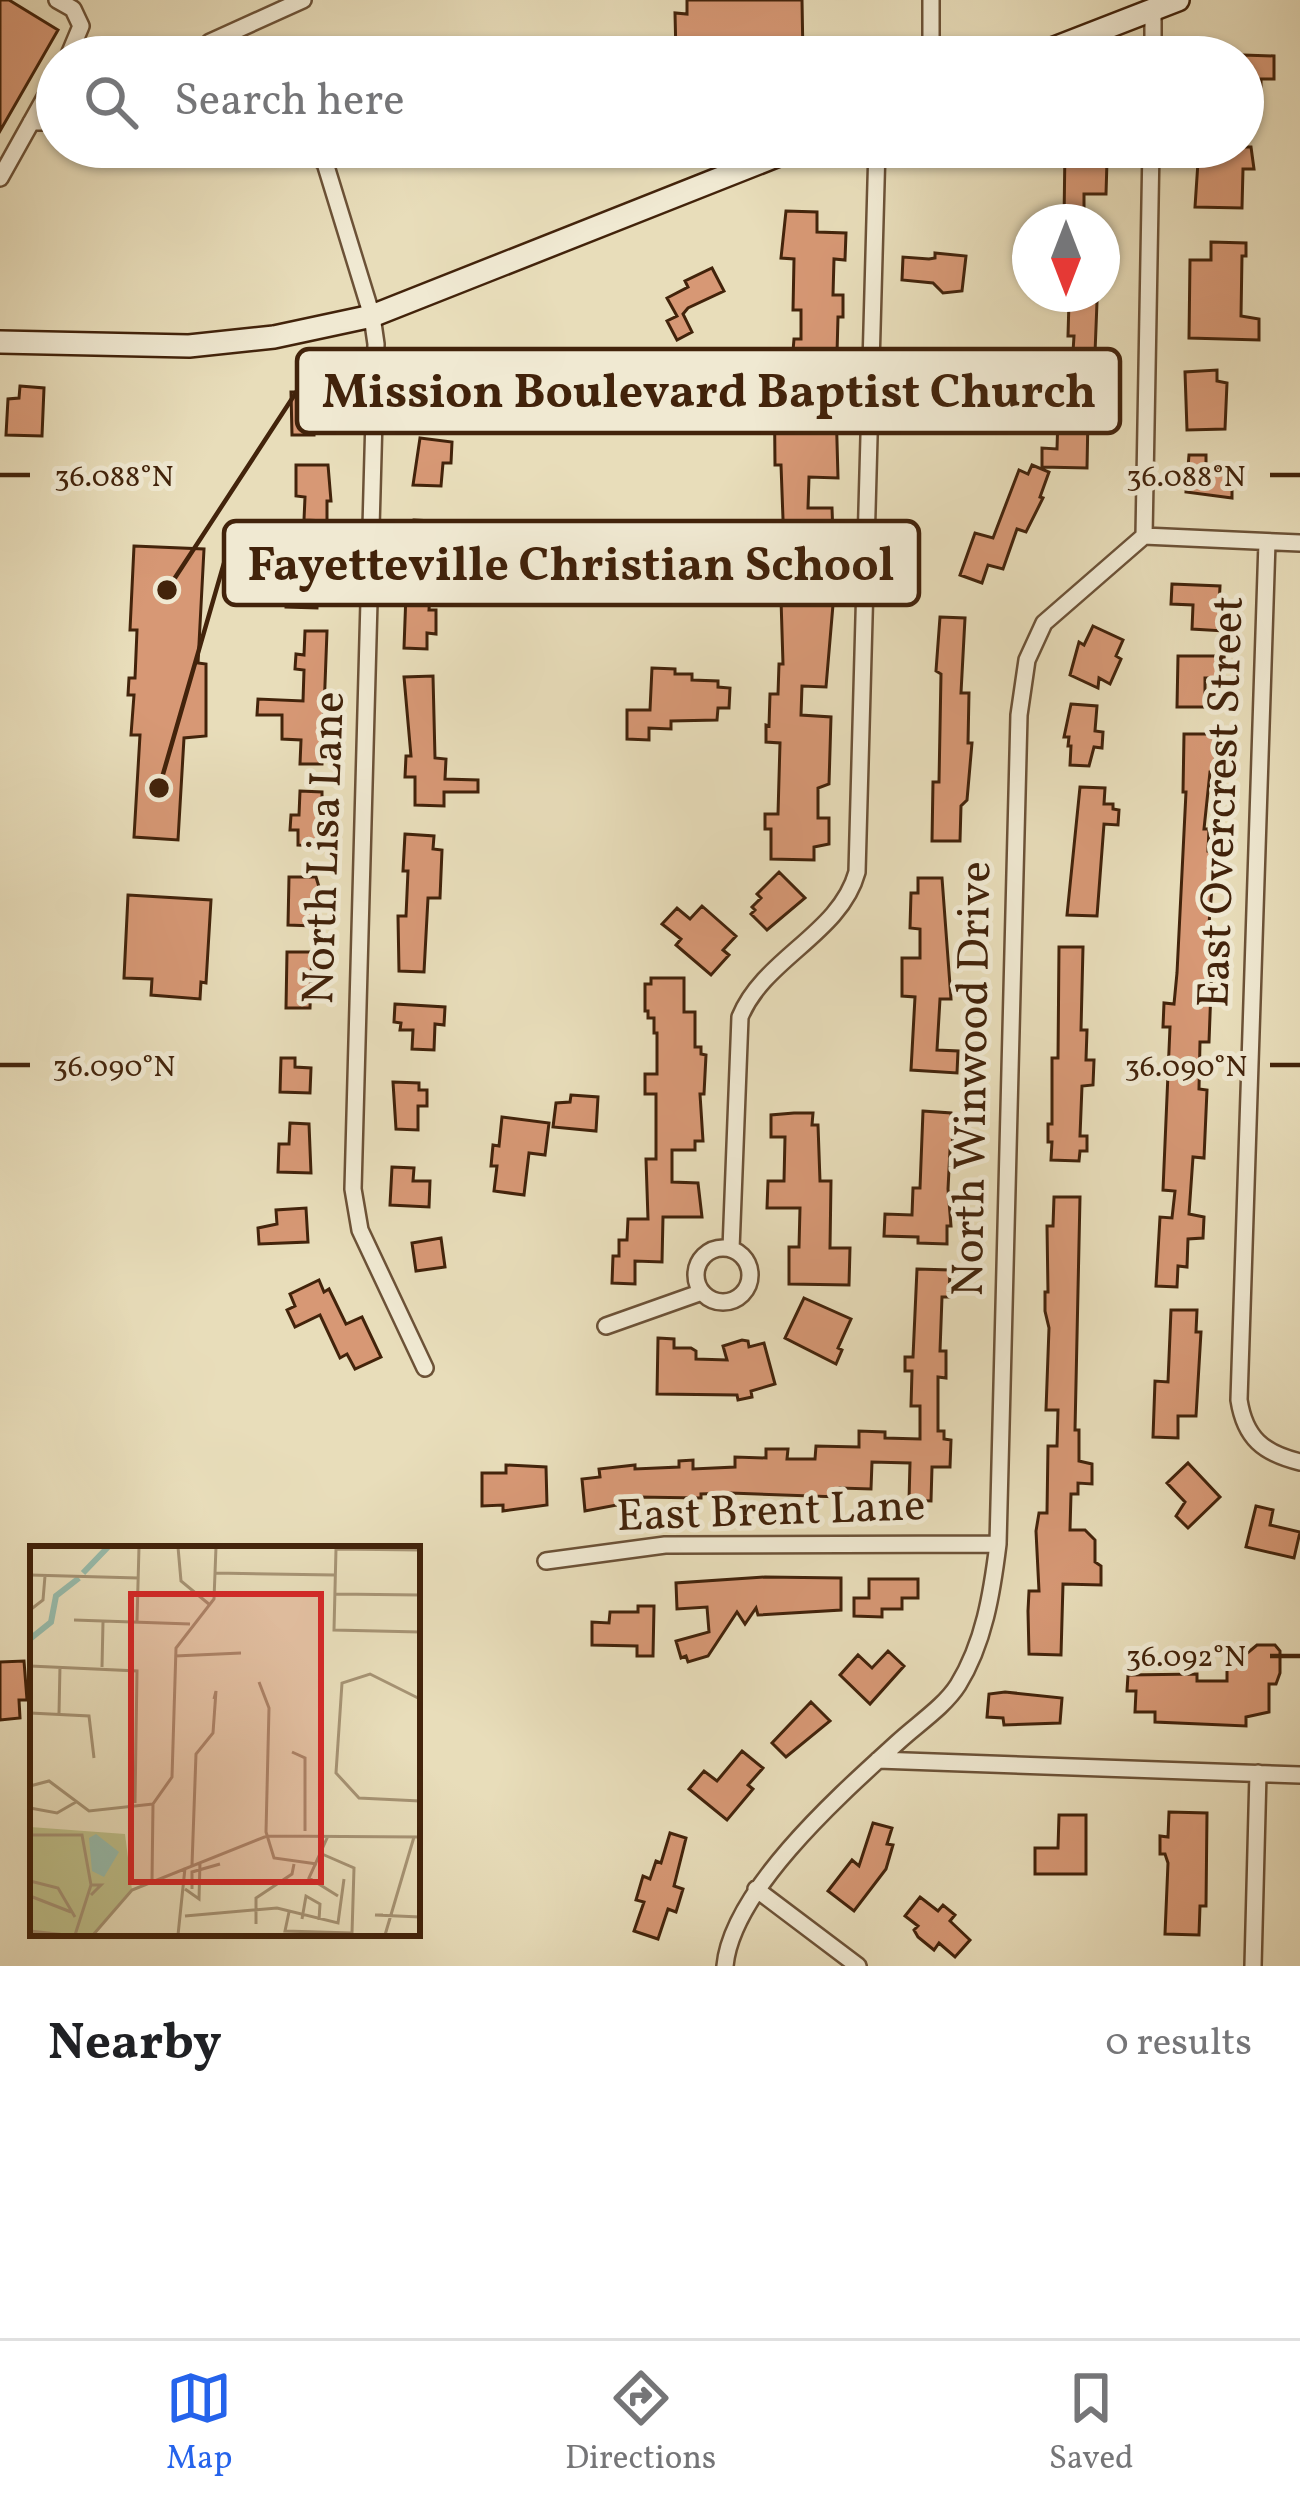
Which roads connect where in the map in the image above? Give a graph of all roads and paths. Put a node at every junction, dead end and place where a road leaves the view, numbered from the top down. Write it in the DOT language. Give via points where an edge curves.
graph roads {
  1 [pos="57,0"];
  2 [pos="303,0"];
  3 [pos="931,0"];
  4 [pos="1178,0"];
  5 [pos="1153,11"];
  6 [pos="77,36"];
  7 [pos="223,36"];
  8 [pos="931,36"];
  9 [pos="1087,36"];
  10 [pos="1153,36"];
  11 [pos="36,115"];
  12 [pos="32,122"];
  13 [pos="36,122"];
  14 [pos="327,168"];
  15 [pos="746,168"];
  16 [pos="876,168"];
  17 [pos="1151,168"];
  18 [pos="0,178"];
  19 [pos="372,316"];
  20 [pos="0,341"];
  21 [pos="1144,536"];
  22 [pos="1267,542"];
  23 [pos="1300,543"];
  24 [pos="731,1249"];
  25 [pos="702,1292"];
  26 [pos="606,1326"];
  27 [pos="425,1368"];
  28 [pos="1300,1462"];
  29 [pos="998,1544"];
  30 [pos="546,1561"];
  31 [pos="878,1760"];
  32 [pos="1258,1773"];
  33 [pos="1300,1774"];
  34 [pos="756,1889"];
  35 [pos="725,1966"];
  36 [pos="858,1966"];
  37 [pos="1253,1966"];
  1 -- 6 [label="street" via="73,9"];
  2 -- 7 [label="street"];
  3 -- 8 [label="street"];
  4 -- 5 [label="main road"];
  5 -- 9 [label="main road"];
  5 -- 10 [label="street"];
  11 -- 12 [label="street"];
  12 -- 13 [label="street"];
  12 -- 18 [label="street"];
  14 -- 19 [label="street, North Lisa Lane"];
  15 -- 19 [label="main road"];
  16 -- 24 [label="street" via="856,872 838,910 758,984 740,1017"];
  17 -- 21 [label="street"];
  19 -- 20 [label="main road" via="189,346"];
  19 -- 27 [label="street, North Lisa Lane" via="353,1189 360,1230"];
  21 -- 22 [label="street"];
  21 -- 29 [label="street, North Winwood Drive" via="1044,623 1024,678"];
  22 -- 23 [label="street"];
  22 -- 28 [label="street, East Overcrest Street" via="1239,1400 1255,1443"];
  24 -- 25 [label="street" via="701,1260"];
  24 -- 25 [label="street" via="749,1266 746,1290 724,1302"];
  25 -- 26 [label="street"];
  29 -- 30 [label="street, East Brent Lane" via="665,1545"];
  29 -- 31 [label="street, North Winwood Drive" via="992,1595 956,1689"];
  31 -- 32 [label="street"];
  31 -- 34 [label="street, North Winwood Drive"];
  32 -- 33 [label="street"];
  32 -- 37 [label="street"];
  34 -- 35 [label="street, North Winwood Drive"];
  34 -- 36 [label="street"];
}
